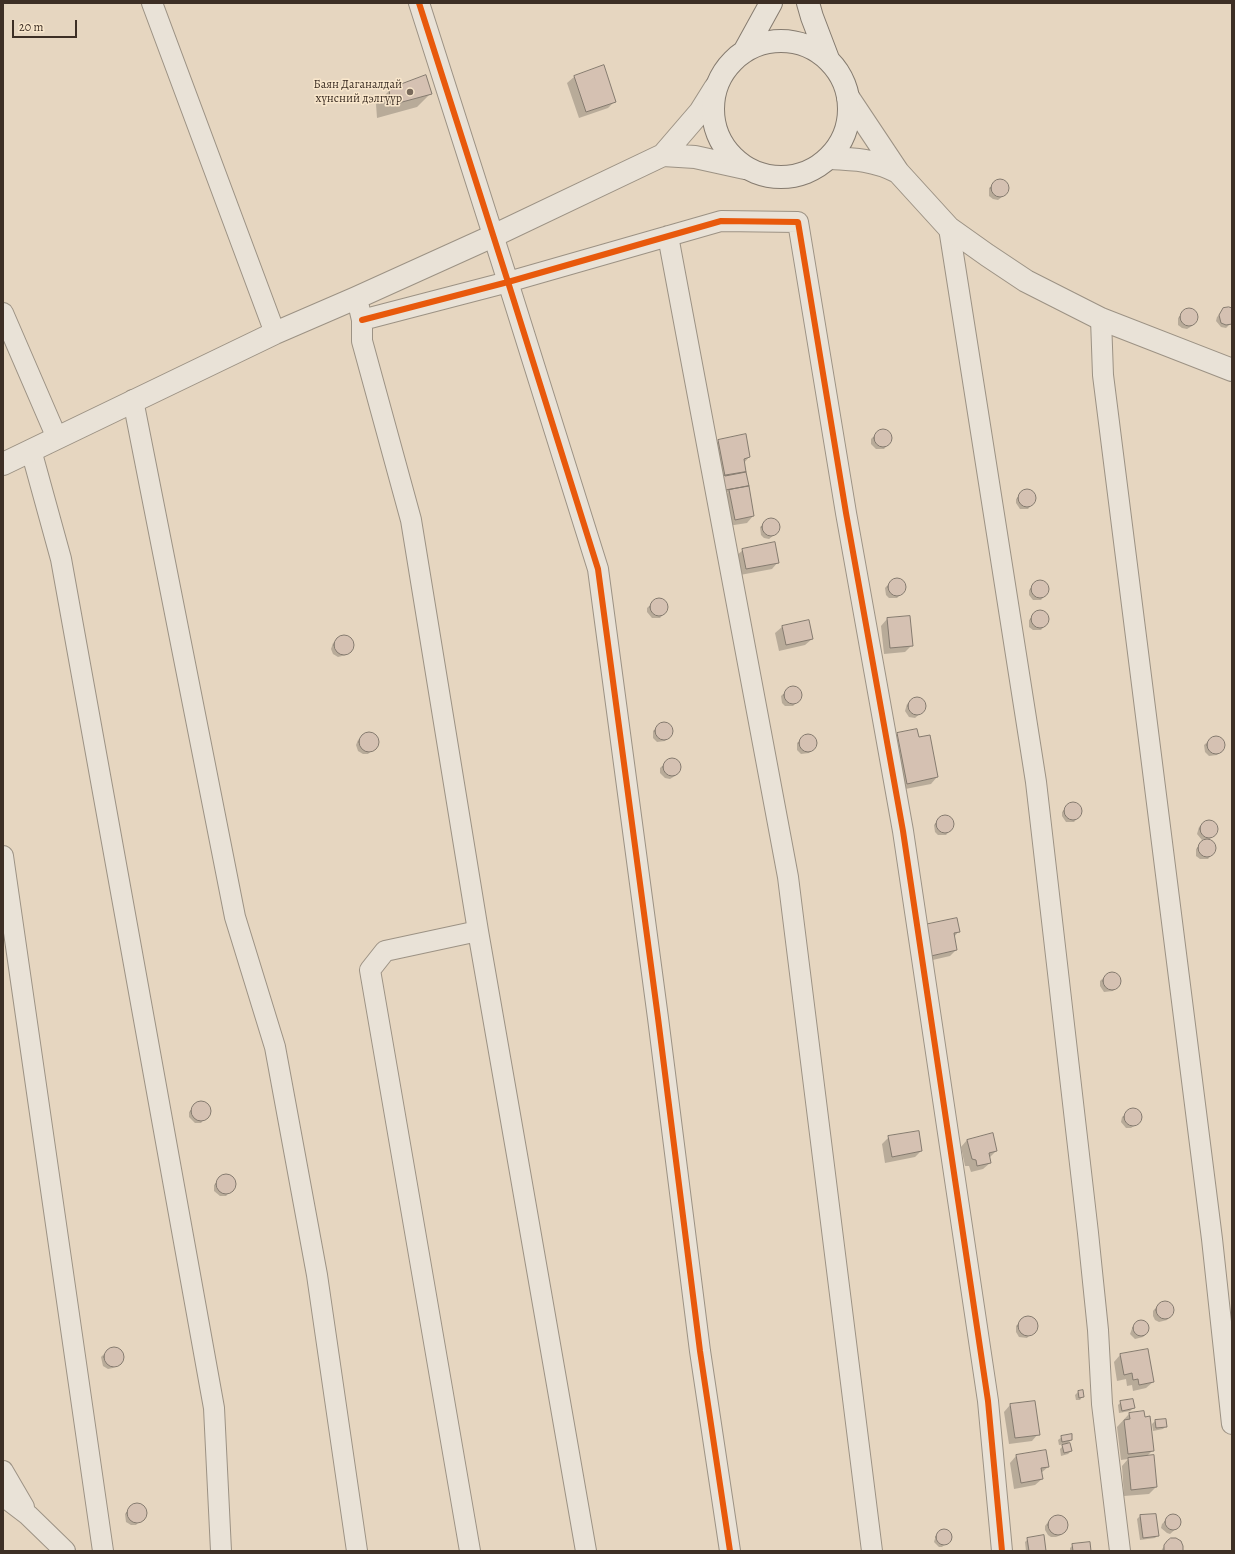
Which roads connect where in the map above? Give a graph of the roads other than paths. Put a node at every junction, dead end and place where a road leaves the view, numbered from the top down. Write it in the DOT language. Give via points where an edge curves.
graph roads {
  1 [pos="152,3"];
  2 [pos="419,3"];
  3 [pos="770,3"];
  4 [pos="808,3"];
  5 [pos="744,52"];
  6 [pos="828,60"];
  7 [pos="715,88"];
  8 [pos="848,97"];
  9 [pos="663,155"];
  10 [pos="829,158"];
  11 [pos="745,168"];
  12 [pos="898,172"];
  13 [pos="949,228"];
  14 [pos="493,236"];
  15 [pos="668,236"];
  16 [pos="508,282"];
  17 [pos="356,298"];
  18 [pos="3,313"];
  19 [pos="1101,319"];
  20 [pos="362,320"];
  21 [pos="275,333"];
  22 [pos="1232,370"];
  23 [pos="133,400"];
  24 [pos="57,438"];
  25 [pos="31,450"];
  26 [pos="3,464"];
  27 [pos="3,856"];
  28 [pos="478,932"];
  29 [pos="1232,1424"];
  30 [pos="3,1471"];
  31 [pos="3,1496"];
  32 [pos="28,1515"];
  33 [pos="65,1551"];
  34 [pos="102,1551"];
  35 [pos="222,1551"];
  36 [pos="357,1551"];
  37 [pos="470,1551"];
  38 [pos="586,1551"];
  39 [pos="730,1551"];
  40 [pos="872,1551"];
  41 [pos="1002,1551"];
  42 [pos="1120,1551"];
  1 -- 21 [label="street"];
  2 -- 14 [label="street"];
  3 -- 5 [label="street"];
  4 -- 6 [label="street"];
  5 -- 6 [label="street" via="766,43 789,42 810,47"];
  5 -- 7 [label="street" via="727,67"];
  6 -- 8 [label="street" via="841,76"];
  7 -- 9 [label="street" via="700,112"];
  7 -- 11 [label="street" via="712,111 716,134 728,153"];
  8 -- 10 [label="street" via="848,119 842,140"];
  8 -- 12 [label="street"];
  9 -- 11 [label="street" via="695,157"];
  9 -- 14 [label="street"];
  10 -- 11 [label="street" via="810,171 788,177 766,176"];
  10 -- 12 [label="street" via="864,160 885,165"];
  12 -- 13 [label="street"];
  13 -- 19 [label="street" via="1026,281"];
  13 -- 42 [label="street" via="1036,782 1088,1232 1098,1330 1102,1404"];
  14 -- 16 [label="street"];
  14 -- 17 [label="street"];
  15 -- 16 [label="street"];
  15 -- 40 [label="street" via="788,877"];
  15 -- 41 [label="street" via="721,221 798,222 846,513 904,838 988,1401"];
  16 -- 20 [label="street"];
  16 -- 39 [label="street" via="598,569 700,1351"];
  17 -- 20 [label="street"];
  17 -- 21 [label="street"];
  18 -- 24 [label="street"];
  19 -- 22 [label="street"];
  19 -- 29 [label="street" via="1103,375 1212,1239"];
  20 -- 28 [label="street" via="362,341 411,520"];
  21 -- 23 [label="street"];
  23 -- 24 [label="street"];
  23 -- 36 [label="street" via="235,917 275,1047 317,1275"];
  24 -- 25 [label="street"];
  25 -- 26 [label="street"];
  25 -- 35 [label="street" via="61,559 214,1408"];
  27 -- 34 [label="street"];
  28 -- 37 [label="street" via="385,951 370,970"];
  28 -- 38 [label="street"];
  30 -- 32 [label="street"];
  31 -- 32 [label="street"];
  32 -- 33 [label="street"];
}
